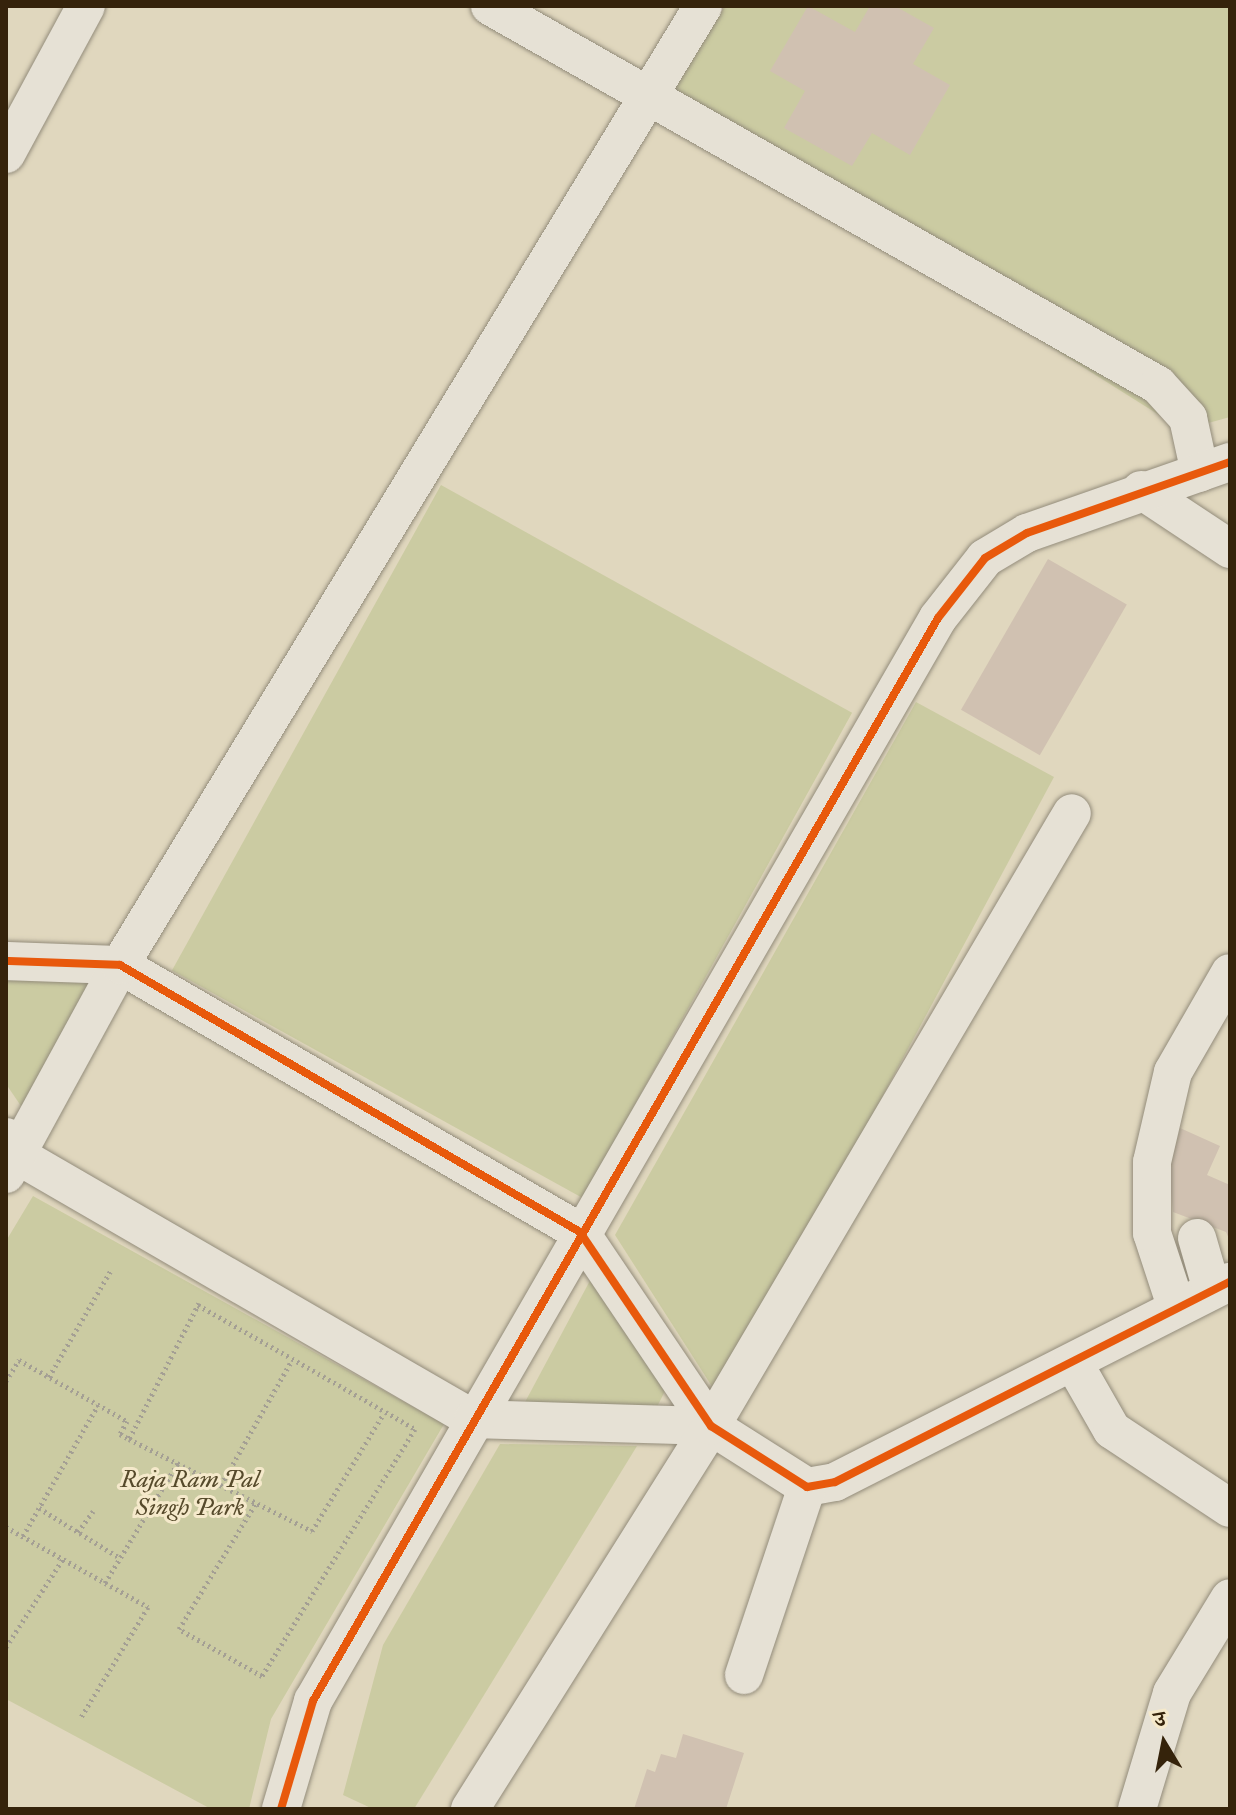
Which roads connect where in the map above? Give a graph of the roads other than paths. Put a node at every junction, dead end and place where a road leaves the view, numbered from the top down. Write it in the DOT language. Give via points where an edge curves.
graph roads {
  1 [pos="86,6"];
  2 [pos="490,6"];
  3 [pos="703,6"];
  4 [pos="646,100"];
  5 [pos="6,154"];
  6 [pos="1215,467"];
  7 [pos="1141,490"];
  8 [pos="1230,549"];
  9 [pos="1072,813"];
  10 [pos="6,961"];
  11 [pos="120,965"];
  12 [pos="1230,973"];
  13 [pos="10,1156"];
  14 [pos="580,1232"];
  15 [pos="1197,1238"];
  16 [pos="1221,1286"];
  17 [pos="1176,1306"];
  18 [pos="1073,1362"];
  19 [pos="473,1419"];
  20 [pos="711,1426"];
  21 [pos="807,1487"];
  22 [pos="1230,1508"];
  23 [pos="1230,1598"];
  24 [pos="744,1675"];
  25 [pos="284,1808"];
  26 [pos="470,1809"];
  27 [pos="1137,1809"];
  1 -- 5 [label="street"];
  2 -- 4 [label="street"];
  3 -- 4 [label="street"];
  4 -- 6 [label="street" via="1158,385 1188,418"];
  4 -- 11 [label="street"];
  6 -- 7 [label="street"];
  7 -- 8 [label="street"];
  7 -- 14 [label="street" via="1027,533 985,558 938,618"];
  9 -- 20 [label="street"];
  10 -- 11 [label="street"];
  11 -- 13 [label="street"];
  11 -- 14 [label="street"];
  12 -- 17 [label="street" via="1173,1072 1152,1162 1152,1233"];
  13 -- 19 [label="street"];
  14 -- 19 [label="street"];
  14 -- 20 [label="street"];
  15 -- 16 [label="street"];
  16 -- 17 [label="street"];
  17 -- 18 [label="street"];
  18 -- 21 [label="street" via="835,1482"];
  18 -- 22 [label="street" via="1112,1430"];
  19 -- 20 [label="street"];
  19 -- 25 [label="street" via="313,1701"];
  20 -- 21 [label="street"];
  20 -- 26 [label="street"];
  21 -- 24 [label="street"];
  23 -- 27 [label="street" via="1172,1693"];
}
